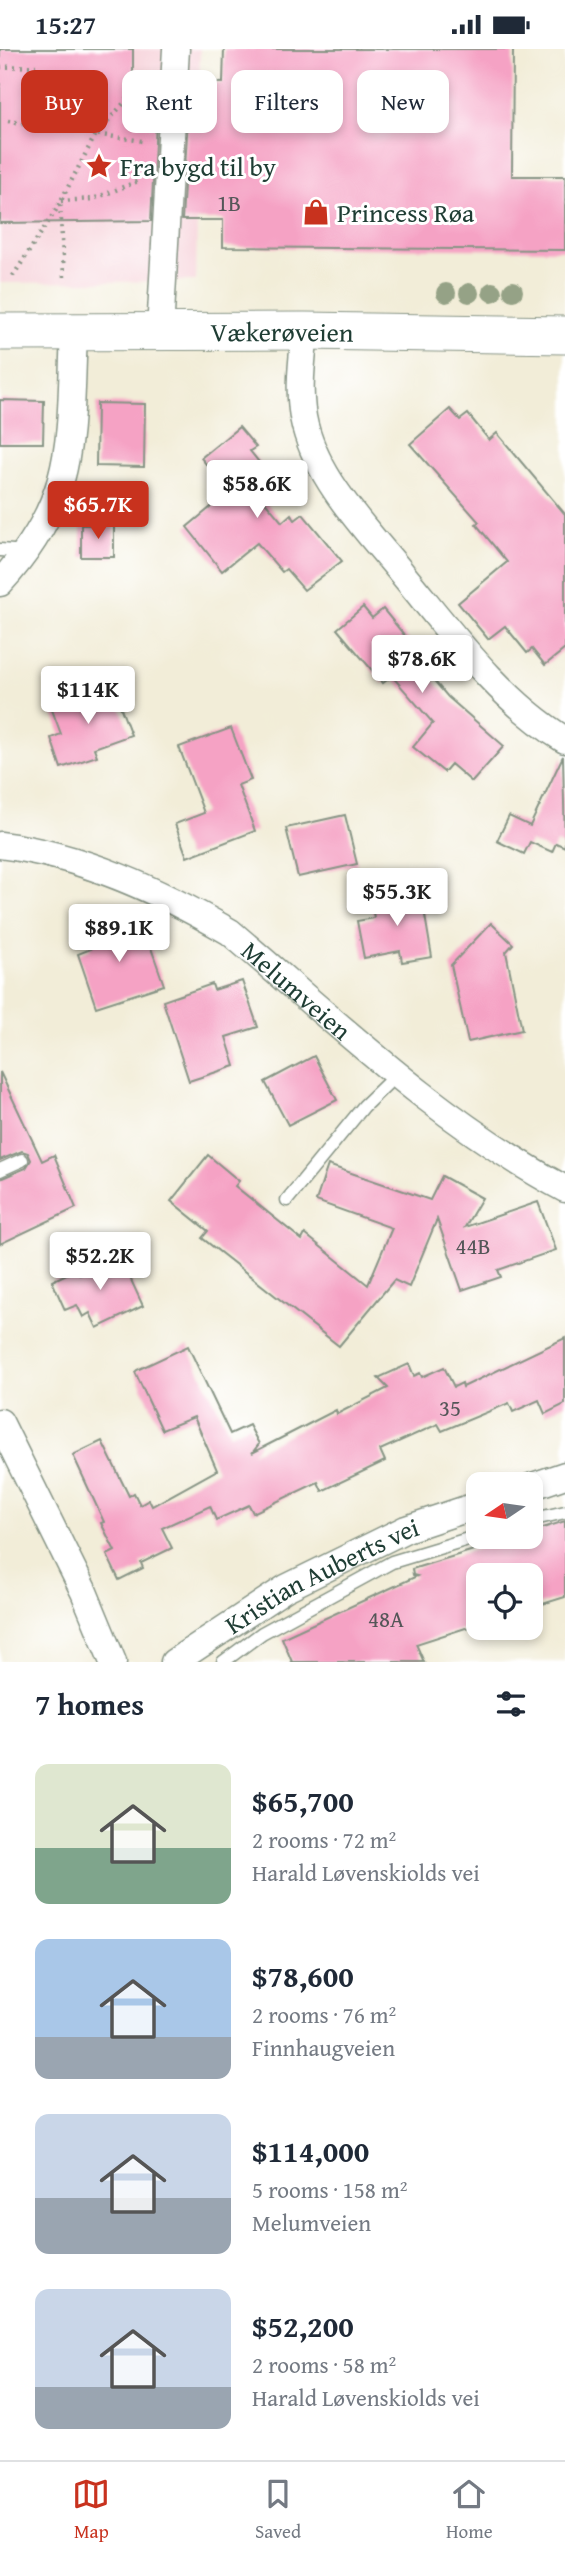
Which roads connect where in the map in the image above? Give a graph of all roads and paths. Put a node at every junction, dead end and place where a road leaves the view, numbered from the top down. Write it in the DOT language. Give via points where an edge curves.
graph roads {
  1 [pos="176,49"];
  2 [pos="36,66"];
  3 [pos="0,67"];
  4 [pos="122,105"];
  5 [pos="8,121"];
  6 [pos="96,134"];
  7 [pos="144,141"];
  8 [pos="142,180"];
  9 [pos="60,201"];
  10 [pos="13,276"];
  11 [pos="64,277"];
  12 [pos="305,331"];
  13 [pos="0,332"];
  14 [pos="160,332"];
  15 [pos="74,333"];
  16 [pos="565,335"];
  17 [pos="0,550"];
  18 [pos="26,552"];
  19 [pos="0,583"];
  20 [pos="565,740"];
  21 [pos="0,845"];
  22 [pos="397,1074"];
  23 [pos="22,1160"];
  24 [pos="0,1170"];
  25 [pos="565,1189"];
  26 [pos="288,1200"];
  27 [pos="0,1422"];
  28 [pos="565,1475"];
  29 [pos="543,1483"];
  30 [pos="466,1509"];
  31 [pos="565,1512"];
  32 [pos="543,1517"];
  33 [pos="466,1540"];
  34 [pos="114,1662"];
  35 [pos="174,1662"];
  36 [pos="223,1662"];
  1 -- 14 [label="street"];
  2 -- 3 [label="path"];
  4 -- 6 [label="path"];
  5 -- 6 [label="path"];
  6 -- 7 [label="path"];
  6 -- 9 [label="path"];
  8 -- 9 [label="path" via="93,199"];
  9 -- 10 [label="path"];
  9 -- 11 [label="path"];
  12 -- 14 [label="main road, Vækerøveien"];
  12 -- 16 [label="main road, Vækerøveien"];
  12 -- 20 [label="street" via="301,388 306,428 348,507 510,697"];
  13 -- 15 [label="main road, Vækerøveien"];
  14 -- 15 [label="main road, Vækerøveien"];
  15 -- 18 [label="street" via="66,471 50,513"];
  17 -- 18 [label="lane"];
  18 -- 19 [label="street"];
  21 -- 22 [label="street, Melumveien" via="96,868 191,909 230,932"];
  22 -- 25 [label="street, Melumveien" via="453,1120"];
  22 -- 26 [label="lane" via="364,1106"];
  23 -- 24 [label="lane"];
  27 -- 34 [label="street"];
  28 -- 29 [label="street"];
  30 -- 35 [label="street, Kristian Auberts vei" via="406,1529 286,1588"];
  31 -- 32 [label="lane"];
  33 -- 36 [label="lane" via="392,1562 262,1633"];
}
